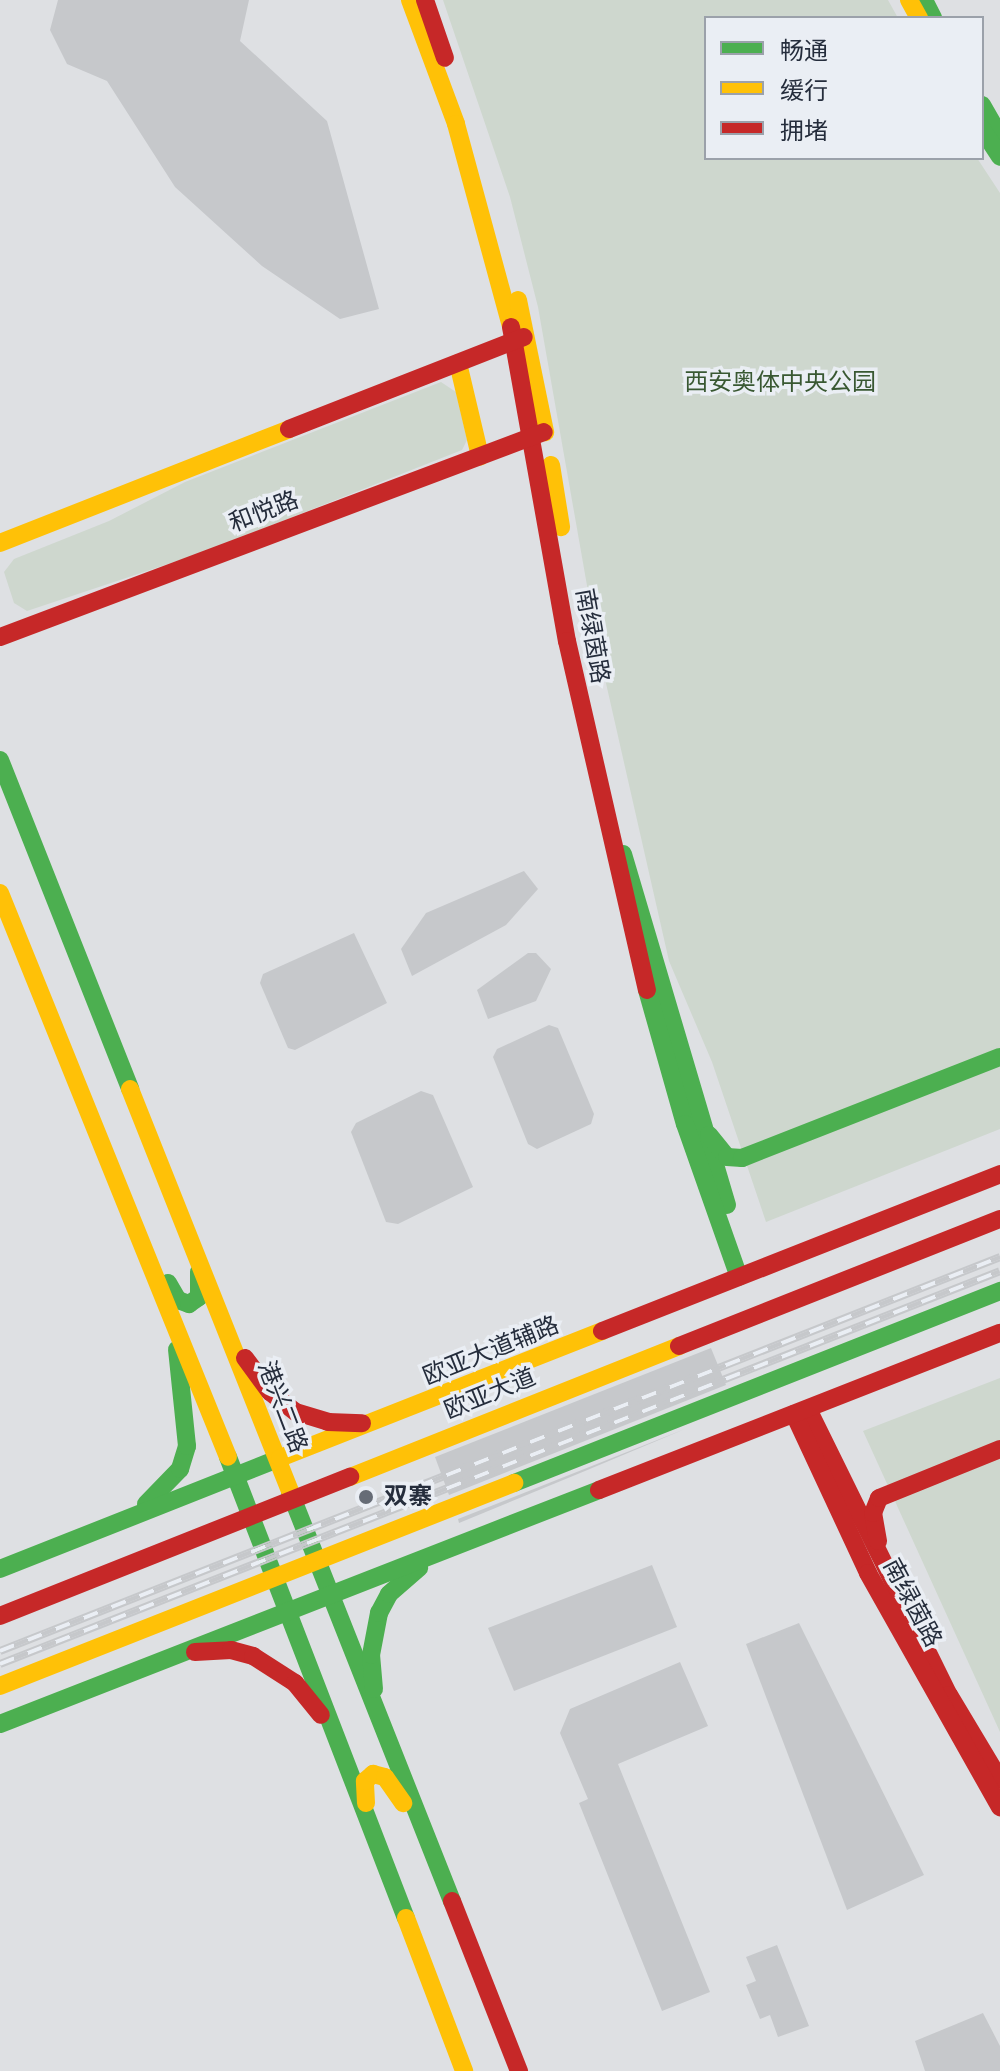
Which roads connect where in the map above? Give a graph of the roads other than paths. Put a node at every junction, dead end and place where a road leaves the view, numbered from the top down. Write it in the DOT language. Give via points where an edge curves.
graph roads {
  1 [pos="410,0"];
  2 [pos="425,0"];
  3 [pos="984,110"];
  4 [pos="984,131"];
  5 [pos="999,150"];
  6 [pos="521,338"];
  7 [pos="458,363"];
  8 [pos="539,434"];
  9 [pos="480,456"];
  10 [pos="0,543"];
  11 [pos="0,637"];
  12 [pos="0,760"];
  13 [pos="0,893"];
  14 [pos="1000,1057"];
  15 [pos="695,1102"];
  16 [pos="1000,1174"];
  17 [pos="1000,1219"];
  18 [pos="135,1225"];
  19 [pos="194,1252"];
  20 [pos="745,1274"];
  21 [pos="1000,1291"];
  22 [pos="167,1304"];
  23 [pos="227,1330"];
  24 [pos="1000,1333"];
  25 [pos="801,1412"];
  26 [pos="384,1420"];
  27 [pos="1000,1449"];
  28 [pos="276,1459"];
  29 [pos="236,1475"];
  30 [pos="292,1498"];
  31 [pos="251,1515"];
  32 [pos="113,1524"];
  33 [pos="434,1557"];
  34 [pos="317,1563"];
  35 [pos="0,1569"];
  36 [pos="278,1579"];
  37 [pos="330,1594"];
  38 [pos="904,1598"];
  39 [pos="288,1608"];
  40 [pos="0,1616"];
  41 [pos="161,1659"];
  42 [pos="0,1686"];
  43 [pos="40,1708"];
  44 [pos="0,1709"];
  45 [pos="0,1724"];
  46 [pos="386,1738"];
  47 [pos="341,1755"];
  48 [pos="1000,1780"];
  49 [pos="1000,1807"];
  50 [pos="440,1873"];
  51 [pos="388,1876"];
  52 [pos="464,2071"];
  53 [pos="519,2071"];
  1 -- 6 [label="street, 南绿茵路"];
  2 -- 6 [label="street, 南绿茵路" via="485,177"];
  3 -- 5 [label="street"];
  4 -- 5 [label="street"];
  6 -- 7 [label="street"];
  6 -- 8 [label="street, 南绿茵路"];
  7 -- 9 [label="street"];
  7 -- 10 [label="street"];
  8 -- 9 [label="street, 和悦路"];
  8 -- 15 [label="street, 南绿茵路" via="620,843"];
  8 -- 20 [label="street, 南绿茵路" via="607,842 660,1042"];
  9 -- 11 [label="street, 和悦路"];
  12 -- 19 [label="street, 港兴二路"];
  13 -- 18 [label="street"];
  14 -- 15 [label="street" via="742,1158 720,1151"];
  15 -- 20 [label="street, 南绿茵路"];
  16 -- 20 [label="street, 欧亚大道辅路"];
  17 -- 30 [label="street, 欧亚大道"];
  18 -- 19 [label="street" via="183,1303 199,1297"];
  18 -- 22 [label="street"];
  19 -- 23 [label="street, 港兴二路"];
  20 -- 26 [label="street, 欧亚大道辅路"];
  21 -- 34 [label="street"];
  22 -- 29 [label="street"];
  22 -- 32 [label="street" via="187,1415 187,1446 168,1486"];
  23 -- 26 [label="street" via="270,1392 296,1412 328,1422"];
  23 -- 28 [label="street, 港兴二路"];
  24 -- 25 [label="street"];
  25 -- 33 [label="street"];
  25 -- 38 [label="street, 南绿茵路"];
  25 -- 49 [label="street, 南绿茵路" via="868,1573"];
  26 -- 28 [label="street, 欧亚大道辅路"];
  27 -- 38 [label="street" via="879,1498 874,1528"];
  28 -- 29 [label="street, 欧亚大道辅路"];
  28 -- 30 [label="street, 港兴二路"];
  29 -- 31 [label="street"];
  29 -- 32 [label="street, 欧亚大道辅路"];
  30 -- 31 [label="street, 欧亚大道"];
  30 -- 34 [label="street, 港兴二路"];
  31 -- 36 [label="street"];
  31 -- 40 [label="street, 欧亚大道"];
  32 -- 35 [label="street, 欧亚大道辅路"];
  33 -- 37 [label="street"];
  33 -- 46 [label="street" via="389,1594 373,1634 373,1678"];
  34 -- 36 [label="street"];
  34 -- 37 [label="street, 港兴二路"];
  36 -- 39 [label="street"];
  36 -- 42 [label="street"];
  37 -- 39 [label="street"];
  37 -- 46 [label="street, 港兴二路"];
  38 -- 48 [label="street, 南绿茵路" via="949,1695"];
  39 -- 41 [label="street"];
  39 -- 47 [label="street"];
  41 -- 43 [label="street"];
  41 -- 47 [label="street" via="204,1650 253,1656 314,1703"];
  43 -- 44 [label="street"];
  43 -- 45 [label="street"];
  46 -- 50 [label="street, 港兴二路"];
  47 -- 51 [label="street"];
  50 -- 51 [label="street" via="396,1789 373,1774 363,1788"];
  50 -- 53 [label="street, 港兴二路"];
  51 -- 52 [label="street"];
}
